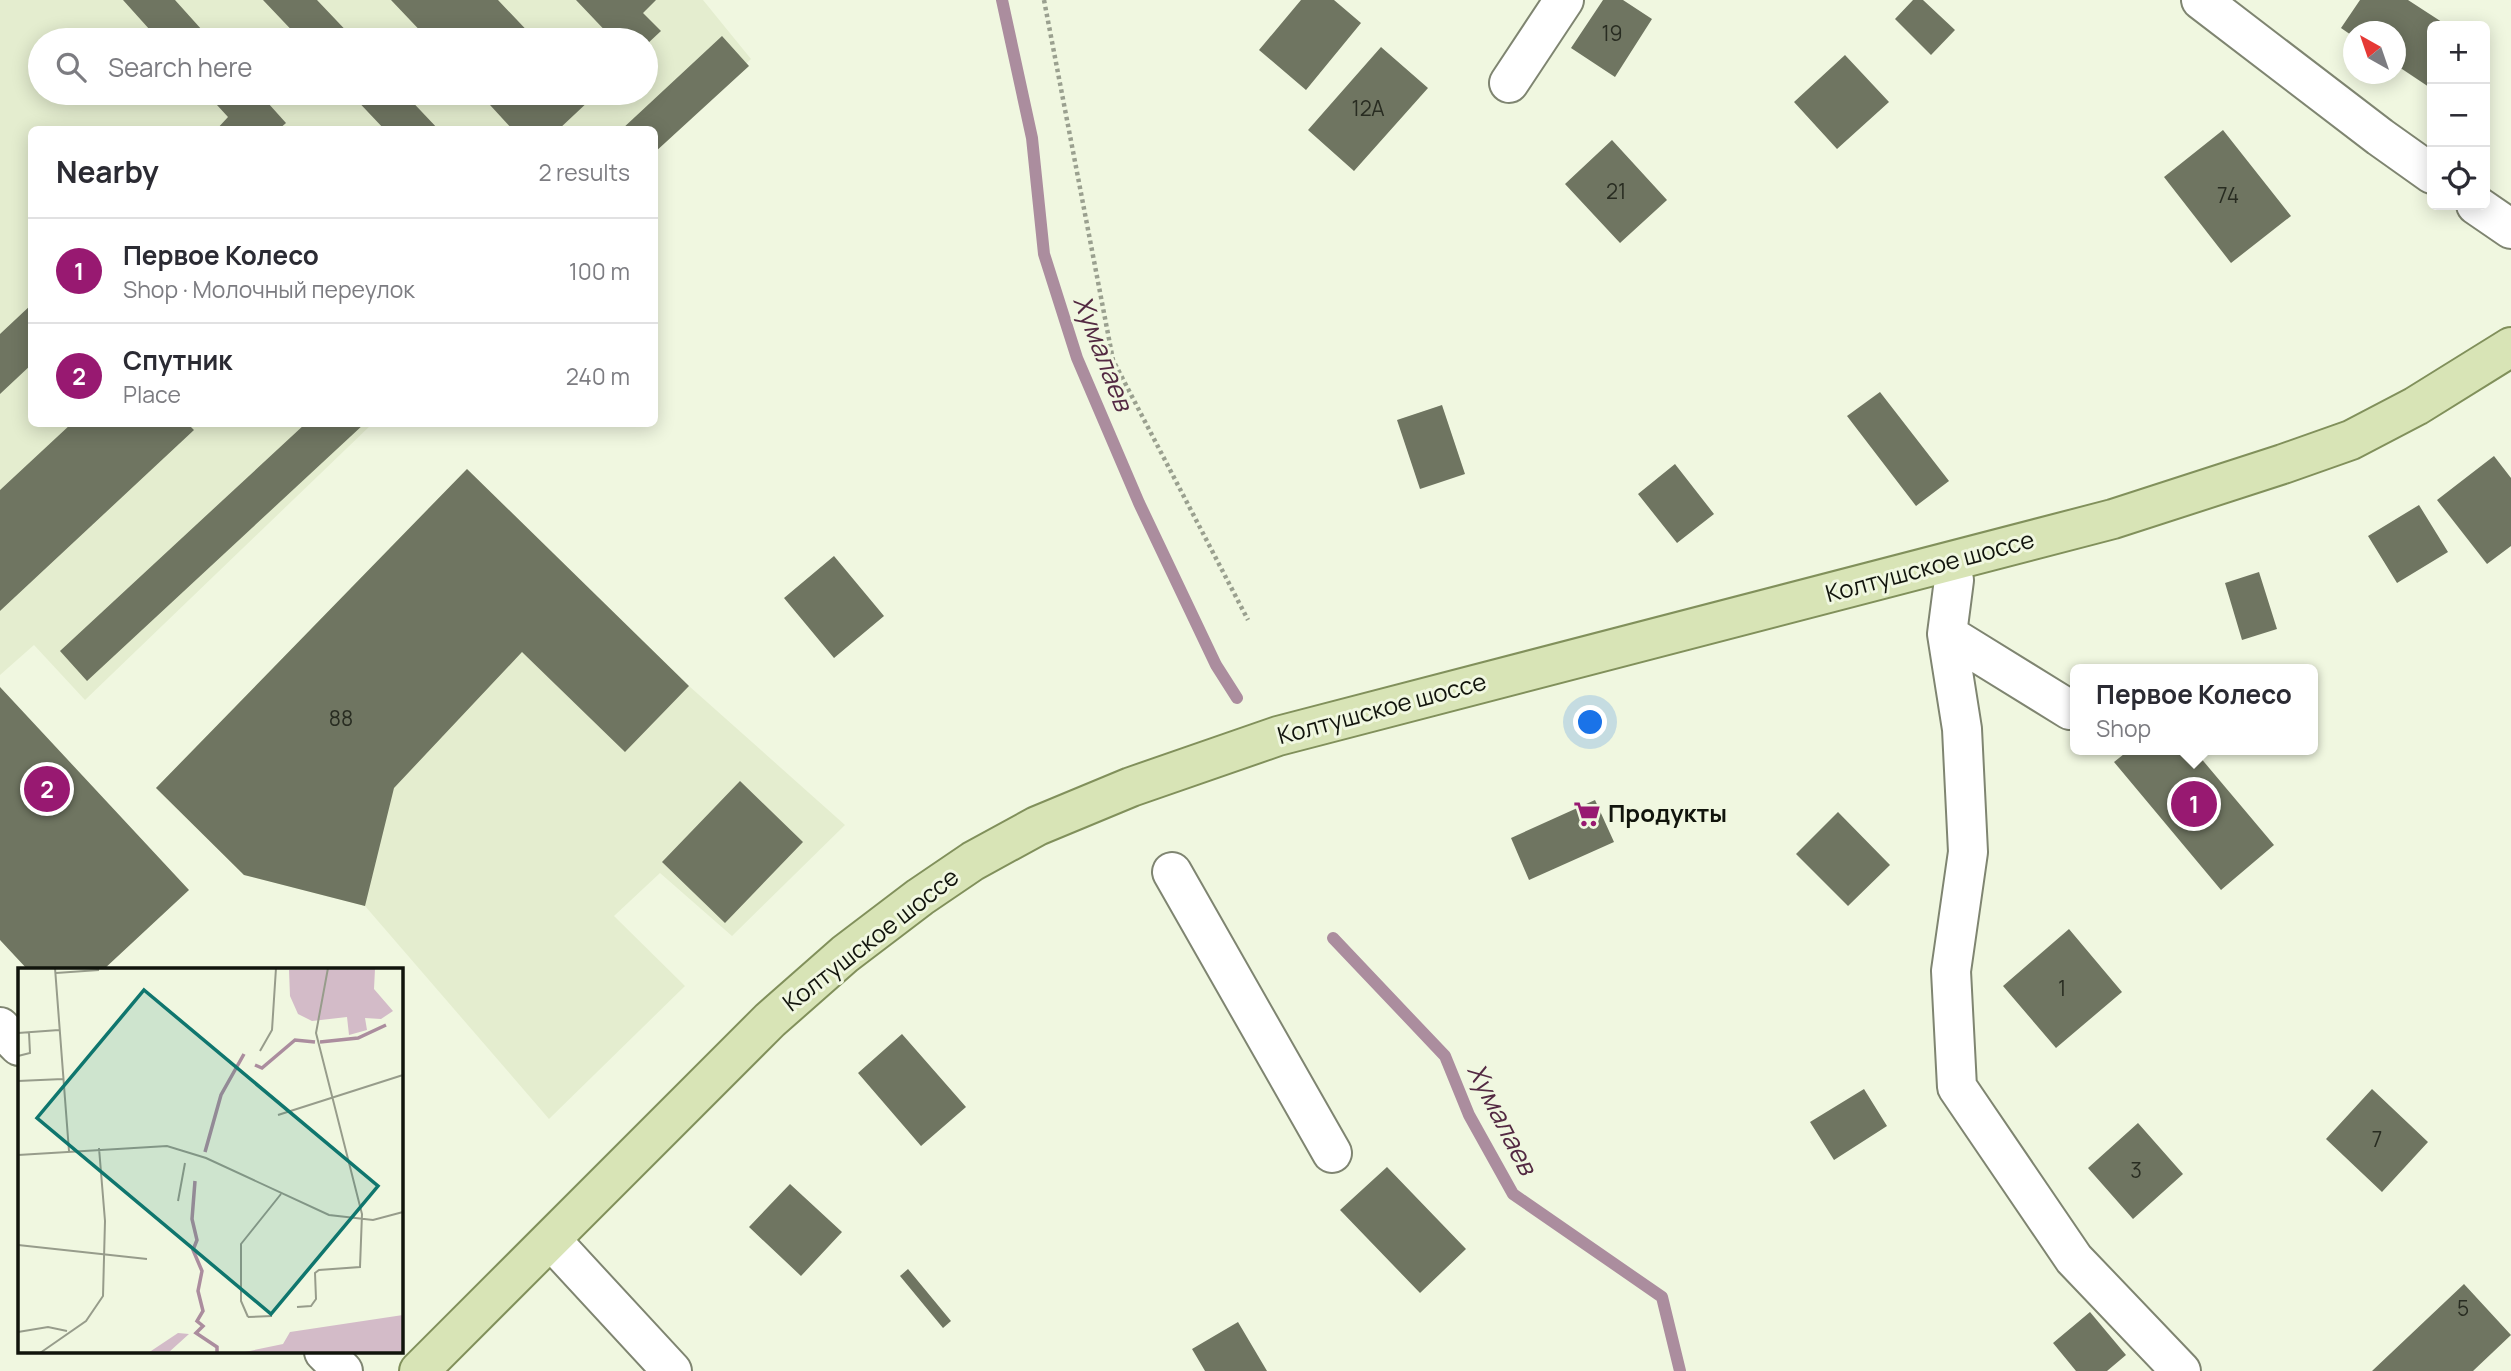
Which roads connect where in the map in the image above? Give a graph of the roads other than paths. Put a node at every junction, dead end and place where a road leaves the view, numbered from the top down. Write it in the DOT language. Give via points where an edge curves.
graph roads {
  1 [pos="1564,0"];
  2 [pos="2201,0"];
  3 [pos="1509,83"];
  4 [pos="2427,170"];
  5 [pos="2483,210"];
  6 [pos="2511,229"];
  7 [pos="2511,347"];
  8 [pos="1948,563"];
  9 [pos="1947,634"];
  10 [pos="2070,710"];
  11 [pos="1172,872"];
  12 [pos="0,1027"];
  13 [pos="18,1045"];
  14 [pos="1332,1153"];
  15 [pos="551,1240"];
  16 [pos="326,1354"];
  17 [pos="343,1371"];
  18 [pos="419,1371"];
  19 [pos="672,1371"];
  20 [pos="2181,1371"];
  1 -- 3 [label="street"];
  2 -- 4 [label="street"];
  5 -- 6 [label="street"];
  7 -- 8 [label="main road, Колтушское шоссе" via="2351,440 2113,519"];
  8 -- 9 [label="street" via="1954,580"];
  8 -- 15 [label="main road, Колтушское шоссе" via="1278,736 1037,827 973,861 845,954 770,1020"];
  9 -- 10 [label="street"];
  9 -- 20 [label="street" via="1962,729 1968,852 1951,971 1957,1087 2074,1259"];
  11 -- 14 [label="street"];
  12 -- 13 [label="street"];
  15 -- 18 [label="main road, Колтушское шоссе"];
  15 -- 19 [label="street"];
  16 -- 17 [label="street"];
}
